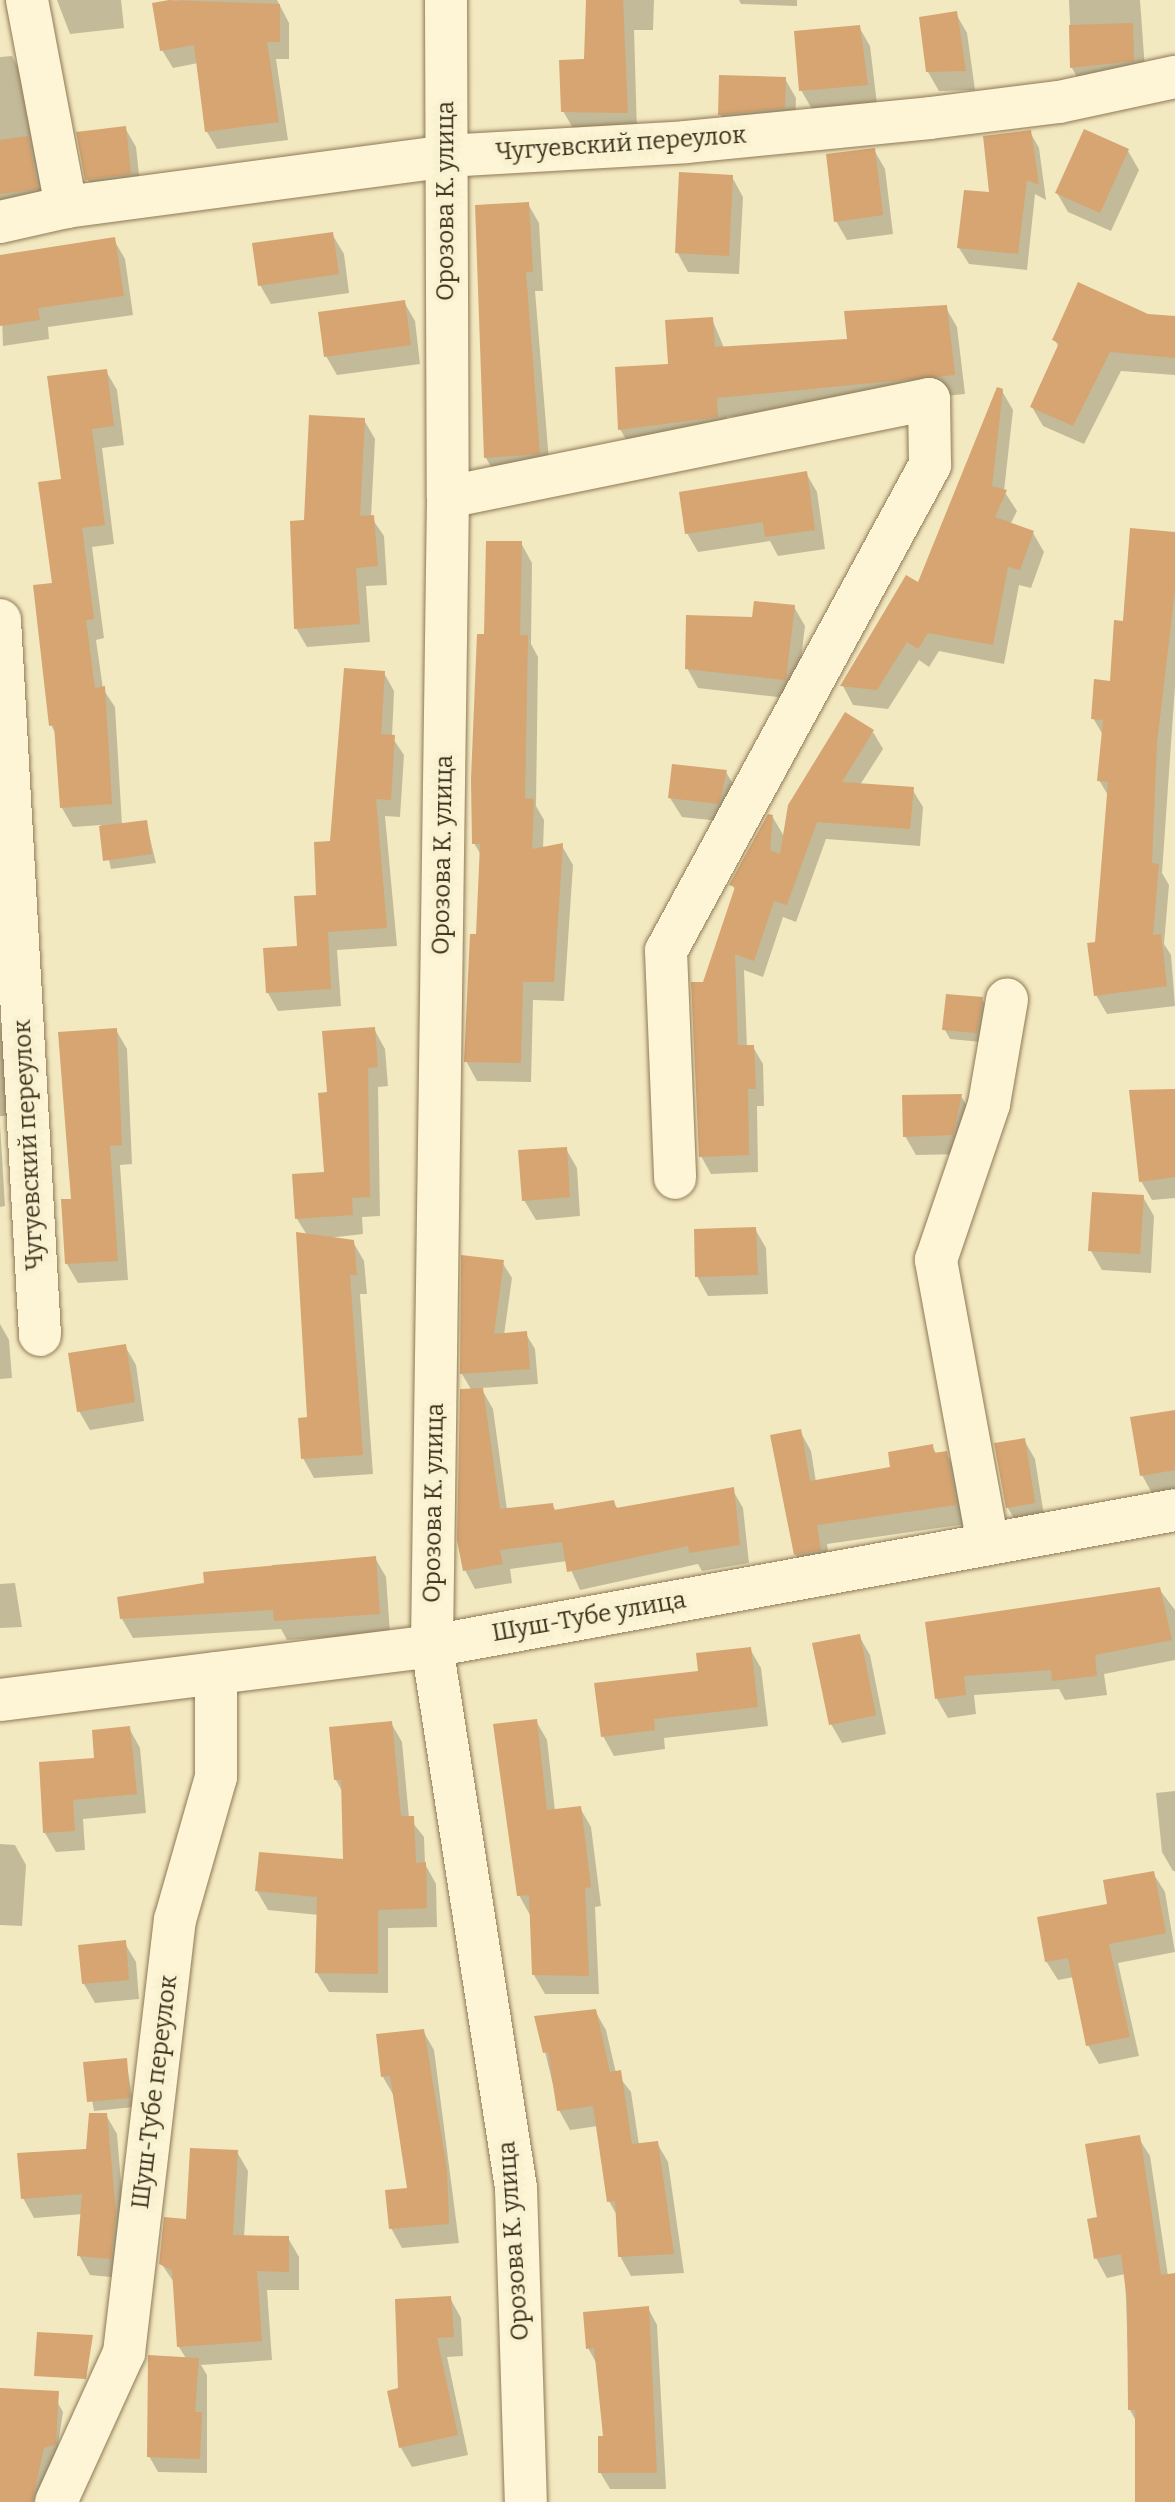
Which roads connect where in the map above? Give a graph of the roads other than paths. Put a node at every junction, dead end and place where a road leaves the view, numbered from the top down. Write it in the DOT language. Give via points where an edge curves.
graph roads {
  1 [pos="27,0"];
  2 [pos="446,0"];
  3 [pos="1175,77"];
  4 [pos="446,156"];
  5 [pos="66,207"];
  6 [pos="0,222"];
  7 [pos="448,497"];
  8 [pos="0,620"];
  9 [pos="1007,1000"];
  10 [pos="675,1178"];
  11 [pos="40,1335"];
  12 [pos="1175,1510"];
  13 [pos="988,1544"];
  14 [pos="432,1646"];
  15 [pos="216,1673"];
  16 [pos="0,1700"];
  17 [pos="56,2502"];
  18 [pos="526,2502"];
  1 -- 5 [label="street"];
  2 -- 4 [label="street, Орозова К. улица"];
  3 -- 4 [label="street, Чугуевский переулок" via="1059,102 930,118 686,142"];
  4 -- 5 [label="street, Чугуевский переулок"];
  4 -- 7 [label="street, Орозова К. улица"];
  5 -- 6 [label="street, Чугуевский переулок"];
  7 -- 10 [label="street" via="929,399 930,465 666,951"];
  7 -- 14 [label="street, Орозова К. улица"];
  8 -- 11 [label="street, Чугуевский переулок"];
  9 -- 13 [label="street" via="989,1104 936,1260"];
  12 -- 13 [label="street, Шуш-Тубе улица"];
  13 -- 14 [label="street, Шуш-Тубе улица"];
  14 -- 15 [label="street, Шуш-Тубе улица"];
  14 -- 18 [label="street, Орозова К. улица" via="516,2188"];
  15 -- 16 [label="street, Шуш-Тубе улица"];
  15 -- 17 [label="street, Шуш-Тубе переулок" via="216,1777 175,1920 124,2353"];
}
